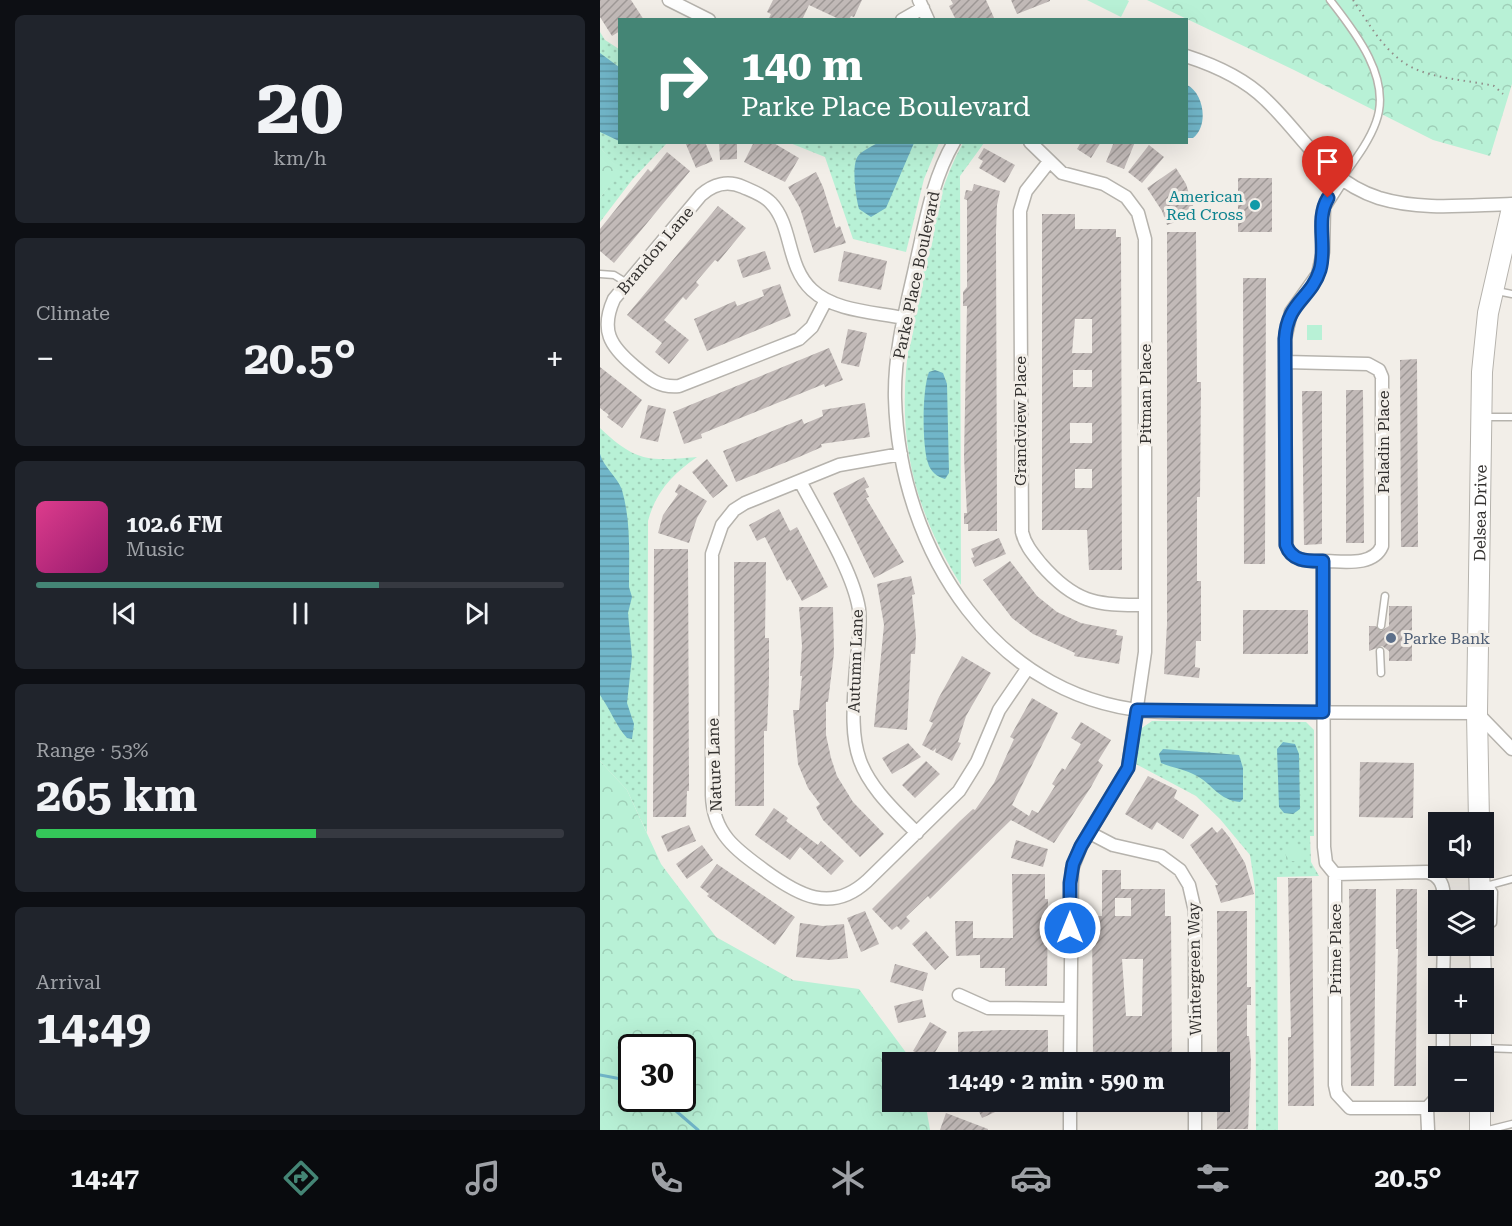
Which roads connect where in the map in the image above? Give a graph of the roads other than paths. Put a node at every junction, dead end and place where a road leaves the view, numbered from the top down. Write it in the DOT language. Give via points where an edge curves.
graph roads {
  1 [pos="669,0"];
  2 [pos="1330,0"];
  3 [pos="923,9"];
  4 [pos="705,18"];
  5 [pos="907,18"];
  6 [pos="1188,57"];
  7 [pos="953,144"];
  8 [pos="1032,144"];
  9 [pos="1048,163"];
  10 [pos="1342,179"];
  11 [pos="1512,206"];
  12 [pos="600,274"];
  13 [pos="627,283"];
  14 [pos="1503,292"];
  15 [pos="826,300"];
  16 [pos="903,318"];
  17 [pos="1285,362"];
  18 [pos="1481,417"];
  19 [pos="1512,417"];
  20 [pos="901,454"];
  21 [pos="800,481"];
  22 [pos="1323,561"];
  23 [pos="1385,596"];
  24 [pos="1145,606"];
  25 [pos="1381,626"];
  26 [pos="1380,651"];
  27 [pos="1027,669"];
  28 [pos="1381,673"];
  29 [pos="1137,710"];
  30 [pos="1323,712"];
  31 [pos="1477,713"];
  32 [pos="1512,749"];
  33 [pos="1479,812"];
  34 [pos="1090,832"];
  35 [pos="917,833"];
  36 [pos="1335,874"];
  37 [pos="1512,879"];
  38 [pos="1482,883"];
  39 [pos="1443,890"];
  40 [pos="959,996"];
  41 [pos="1070,1010"];
  42 [pos="1512,1049"];
  43 [pos="1494,1051"];
  44 [pos="1070,1052"];
  45 [pos="1195,1052"];
  46 [pos="1427,1108"];
  47 [pos="1070,1112"];
  48 [pos="1195,1112"];
  49 [pos="1480,1112"];
  50 [pos="1512,1124"];
  51 [pos="1070,1130"];
  52 [pos="1195,1130"];
  53 [pos="1428,1130"];
  54 [pos="1480,1130"];
  55 [pos="1488,1130"];
  1 -- 4 [label="street"];
  2 -- 10 [label="lane" via="1369,59 1380,92 1374,129"];
  3 -- 5 [label="street"];
  6 -- 10 [label="street" via="1238,79 1260,94 1321,163"];
  7 -- 16 [label="street, Parke Place Boulevard" via="934,187"];
  8 -- 9 [label="street, Pitman Place"];
  9 -- 24 [label="street, Pitman Place" via="1069,176 1104,184 1118,192 1136,209 1143,227"];
  9 -- 24 [label="street, Grandview Place" via="1026,191 1020,211 1023,537 1054,579 1075,596 1110,606"];
  10 -- 11 [label="street" via="1373,195 1404,204"];
  10 -- 17 [label="street, Paladin Place" via="1324,207 1323,252 1318,274 1288,317"];
  11 -- 14 [label="main road, Delsea Drive"];
  12 -- 13 [label="lane" via="618,276"];
  13 -- 15 [label="street, Brandon Lane" via="705,191 718,184 734,183 774,206 796,269 811,290"];
  13 -- 15 [label="street, Brandon Lane" via="607,311 606,336 615,350 650,379 669,387 690,383 799,339 815,323"];
  14 -- 18 [label="main road, Delsea Drive" via="1482,372"];
  15 -- 16 [label="street, Brandon Lane"];
  16 -- 20 [label="street, Parke Place Boulevard" via="895,390"];
  17 -- 22 [label="street, Paladin Place" via="1286,545 1297,558"];
  17 -- 22 [label="street, Paladin Place" via="1368,364 1379,370 1382,377 1382,546 1369,560"];
  18 -- 19 [label="lane"];
  18 -- 31 [label="main road, Delsea Drive"];
  20 -- 21 [label="street, Nature Lane" via="839,465"];
  20 -- 27 [label="street, Parke Place Boulevard" via="919,520 948,581 988,635"];
  21 -- 35 [label="street, Autumn Lane" via="850,579 859,608 852,727 858,758 875,789"];
  21 -- 35 [label="street, Nature Lane" via="734,510 713,544 712,783 716,820 724,837 740,853 791,890 818,898 836,897 860,887"];
  22 -- 30 [label="street, Prime Place"];
  23 -- 25 [label="lane"];
  24 -- 29 [label="street, Pitman Place" via="1145,652"];
  26 -- 28 [label="lane"];
  27 -- 29 [label="street, Parke Place Boulevard" via="1083,697"];
  27 -- 35 [label="street, Nature Lane" via="999,710 967,780"];
  29 -- 30 [label="street, Parke Place Boulevard"];
  29 -- 34 [label="street, Pitman Place" via="1128,768"];
  30 -- 31 [label="street, Parke Place Boulevard"];
  30 -- 36 [label="street, Prime Place" via="1324,855"];
  31 -- 32 [label="street"];
  31 -- 33 [label="main road, Delsea Drive"];
  34 -- 41 [label="street, Pitman Place" via="1076,856 1071,878"];
  34 -- 45 [label="street, Wintergreen Way" via="1113,845 1161,856 1179,870 1189,885 1195,911"];
  36 -- 39 [label="street" via="1427,872 1435,874"];
  36 -- 46 [label="street, Prime Place" via="1336,1094 1350,1108"];
  37 -- 38 [label="lane"];
  40 -- 41 [label="street" via="988,1008"];
  41 -- 44 [label="street, Pitman Place"];
  42 -- 43 [label="lane"];
  46 -- 53 [label="street"];
  47 -- 51 [label="street"];
  48 -- 52 [label="street"];
  49 -- 54 [label="main road"];
  50 -- 55 [label="lane"];
}
